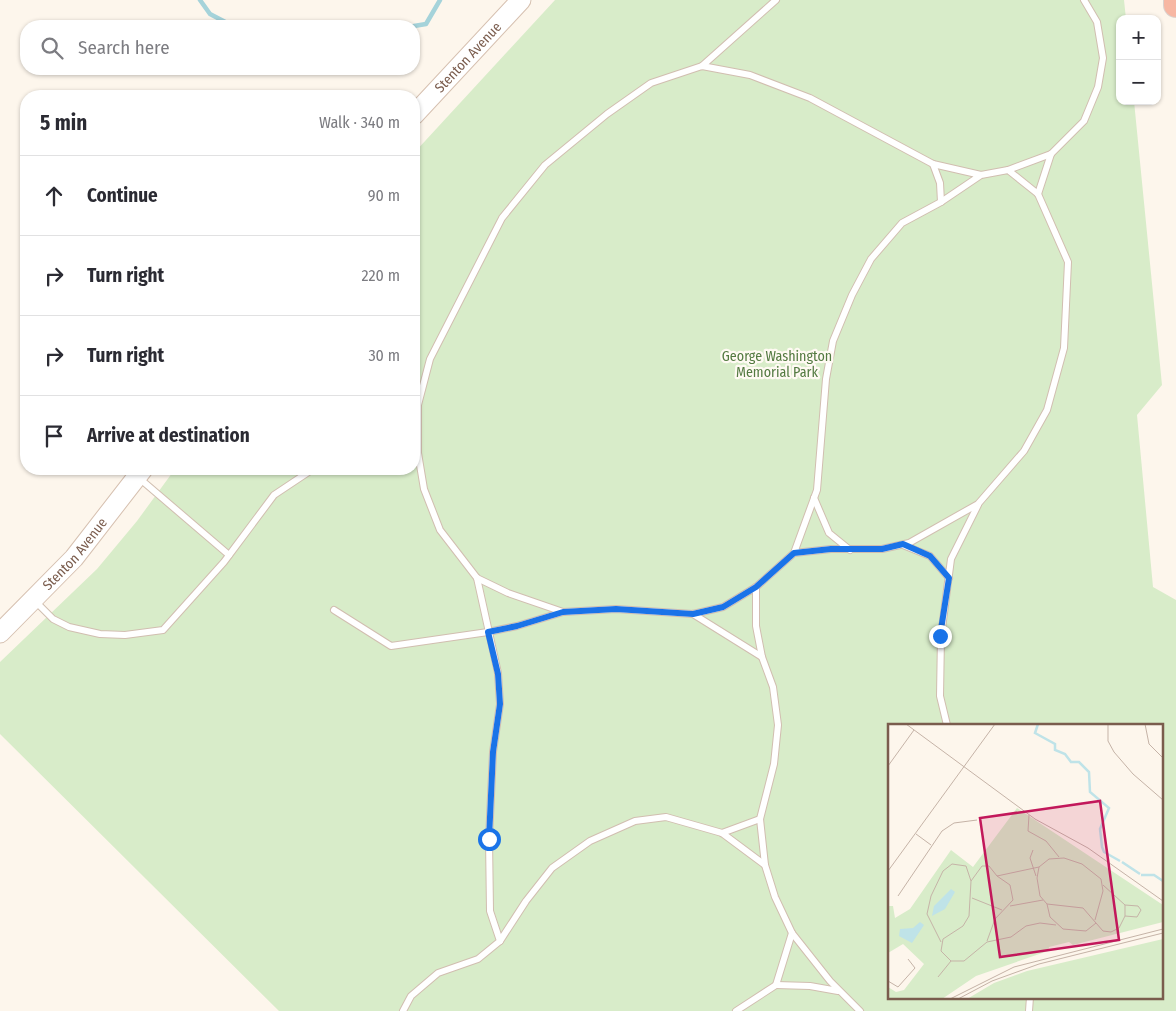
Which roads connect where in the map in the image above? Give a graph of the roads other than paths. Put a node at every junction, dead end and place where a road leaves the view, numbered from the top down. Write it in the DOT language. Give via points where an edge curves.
graph roads {
  1 [pos="521,0"];
  2 [pos="776,0"];
  3 [pos="1084,0"];
  4 [pos="1176,0"];
  5 [pos="1176,5"];
  6 [pos="702,66"];
  7 [pos="420,109"];
  8 [pos="1051,154"];
  9 [pos="933,164"];
  10 [pos="1008,170"];
  11 [pos="981,175"];
  12 [pos="1038,194"];
  13 [pos="941,202"];
  14 [pos="420,393"];
  15 [pos="420,465"];
  16 [pos="138,475"];
  17 [pos="142,475"];
  18 [pos="304,475"];
  19 [pos="814,498"];
  20 [pos="978,504"];
  21 [pos="903,544"];
  22 [pos="851,551"];
  23 [pos="794,553"];
  24 [pos="229,555"];
  25 [pos="477,578"];
  26 [pos="949,578"];
  27 [pos="756,587"];
  28 [pos="34,600"];
  29 [pos="334,610"];
  30 [pos="563,612"];
  31 [pos="693,614"];
  32 [pos="488,632"];
  33 [pos="0,633"];
  34 [pos="762,657"];
  35 [pos="947,724"];
  36 [pos="760,818"];
  37 [pos="722,833"];
  38 [pos="765,865"];
  39 [pos="792,933"];
  40 [pos="500,941"];
  41 [pos="776,985"];
  42 [pos="840,991"];
  43 [pos="1030,998"];
  44 [pos="403,1011"];
  45 [pos="736,1011"];
  46 [pos="860,1011"];
  47 [pos="1029,1011"];
  1 -- 7 [label="main road, Stenton Avenue"];
  2 -- 6 [label="lane"];
  3 -- 8 [label="lane" via="1097,22 1103,58 1098,87 1084,121"];
  4 -- 5 [label="highway"];
  6 -- 9 [label="lane" via="750,75 810,98"];
  6 -- 14 [label="lane" via="650,83 545,165 502,218 430,359"];
  8 -- 10 [label="lane"];
  8 -- 12 [label="lane"];
  9 -- 11 [label="lane"];
  9 -- 13 [label="lane" via="940,183"];
  10 -- 11 [label="lane"];
  10 -- 12 [label="lane"];
  11 -- 13 [label="lane"];
  12 -- 20 [label="lane" via="1068,262 1064,348 1047,410 1029,443"];
  13 -- 19 [label="lane" via="902,223 871,258 852,295 834,341 826,379"];
  15 -- 25 [label="lane" via="424,489 440,530"];
  16 -- 28 [label="main road, Stenton Avenue" via="88,541"];
  17 -- 24 [label="lane"];
  18 -- 24 [label="lane" via="274,496"];
  19 -- 22 [label="lane" via="829,532"];
  19 -- 23 [label="lane"];
  20 -- 21 [label="lane"];
  20 -- 26 [label="lane" via="951,559"];
  21 -- 22 [label="lane"];
  21 -- 26 [label="lane" via="930,556"];
  22 -- 23 [label="lane" via="831,549"];
  23 -- 27 [label="lane"];
  24 -- 28 [label="lane" via="163,630 125,635 100,634 69,627 53,619"];
  25 -- 30 [label="lane" via="508,593"];
  25 -- 32 [label="lane"];
  26 -- 35 [label="lane" via="940,636 940,696"];
  27 -- 31 [label="lane" via="723,607"];
  27 -- 34 [label="lane" via="756,626"];
  28 -- 33 [label="main road, Stenton Avenue"];
  29 -- 32 [label="lane" via="391,646"];
  30 -- 31 [label="lane" via="616,609"];
  30 -- 32 [label="lane"];
  31 -- 34 [label="lane"];
  32 -- 40 [label="lane" via="498,674 500,704 493,752 489,830 490,911"];
  34 -- 36 [label="lane" via="773,687 778,725 774,764"];
  36 -- 37 [label="lane"];
  36 -- 38 [label="lane"];
  37 -- 38 [label="lane"];
  37 -- 40 [label="lane" via="666,817 635,821 590,841 552,868"];
  38 -- 39 [label="lane" via="775,897"];
  39 -- 41 [label="lane"];
  39 -- 42 [label="lane"];
  40 -- 44 [label="lane" via="478,958 438,973 411,996"];
  41 -- 42 [label="lane"];
  41 -- 45 [label="lane"];
  42 -- 46 [label="lane"];
  43 -- 47 [label="lane"];
}
